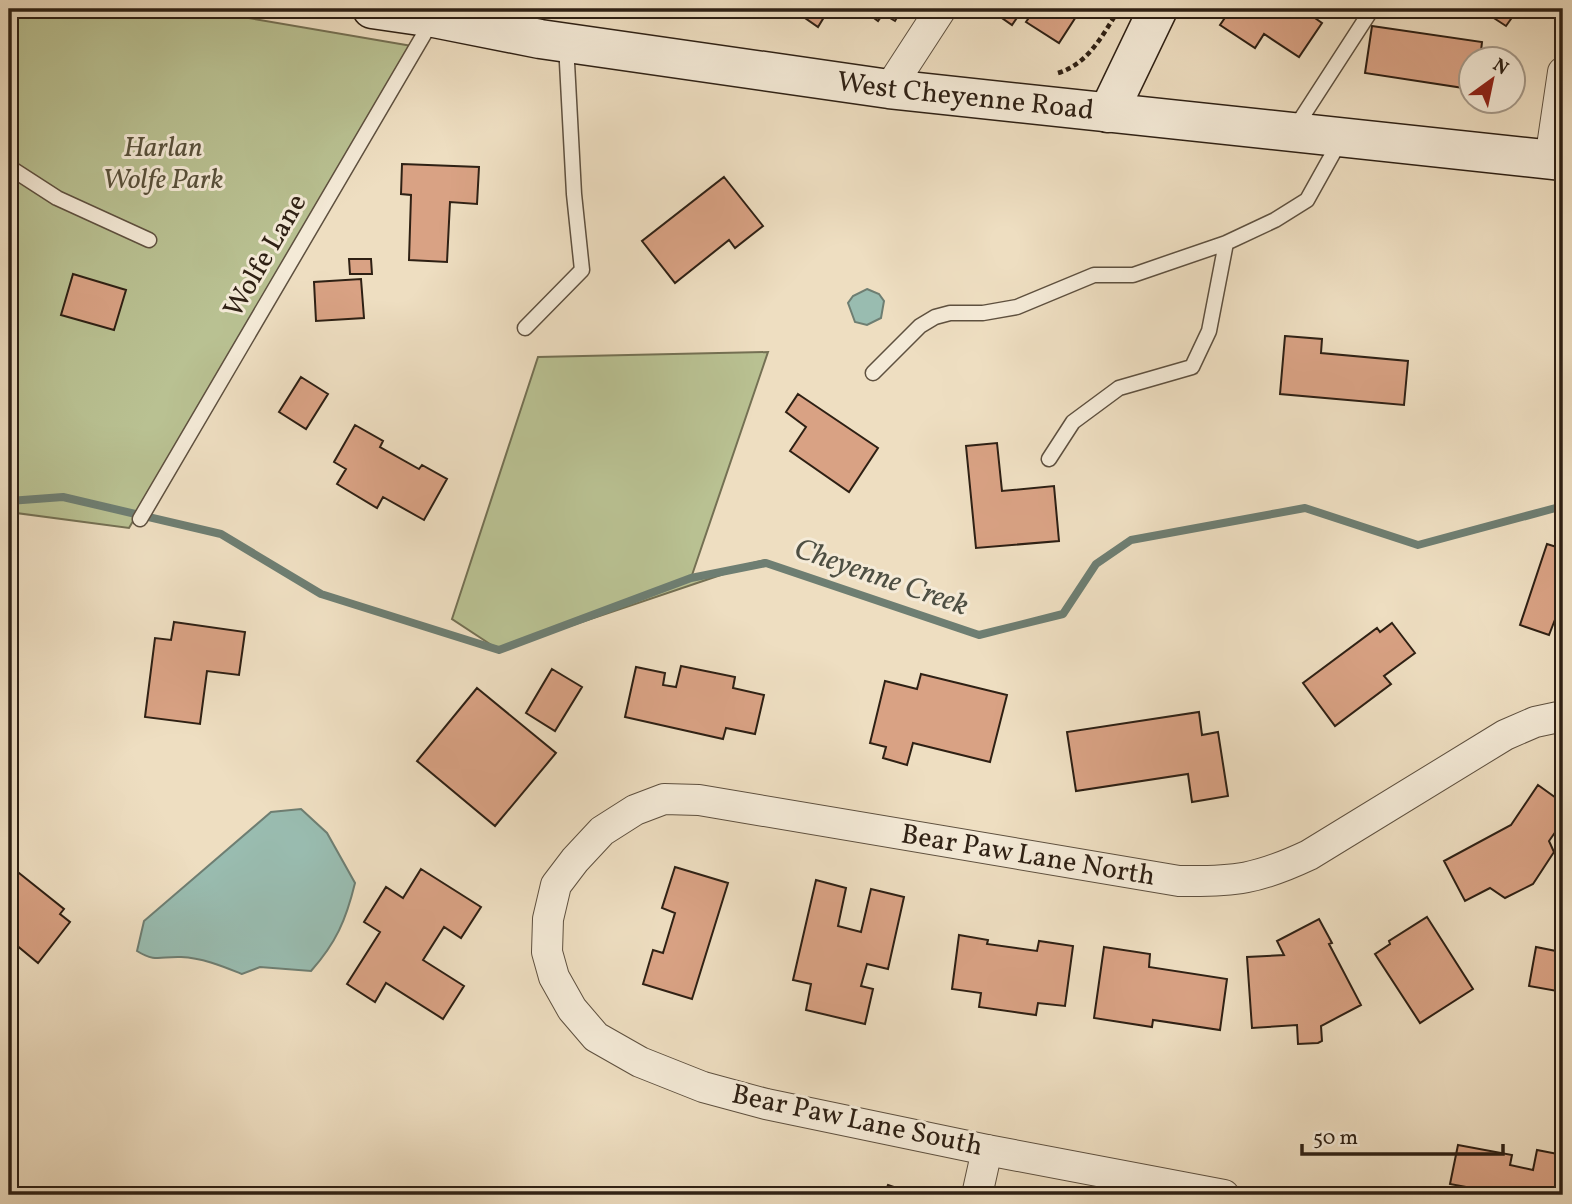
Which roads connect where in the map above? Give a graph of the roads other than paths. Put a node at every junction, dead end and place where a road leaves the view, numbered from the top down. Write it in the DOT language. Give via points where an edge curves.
graph roads {
  1 [pos="372,9"];
  2 [pos="941,9"];
  3 [pos="1158,9"];
  4 [pos="1372,9"];
  5 [pos="436,13"];
  6 [pos="566,43"];
  7 [pos="1563,72"];
  8 [pos="889,89"];
  9 [pos="1108,113"];
  10 [pos="1292,132"];
  11 [pos="1342,138"];
  12 [pos="1557,160"];
  13 [pos="9,167"];
  14 [pos="149,240"];
  15 [pos="1226,243"];
  16 [pos="525,328"];
  17 [pos="873,373"];
  18 [pos="1049,459"];
  19 [pos="140,519"];
  20 [pos="1563,716"];
  21 [pos="547,952"];
  22 [pos="987,1150"];
  23 [pos="977,1195"];
  24 [pos="1224,1195"];
  1 -- 5 [label="main road, West Cheyenne Road"];
  2 -- 8 [label="street"];
  3 -- 9 [label="main road"];
  4 -- 10 [label="lane"];
  5 -- 6 [label="main road, West Cheyenne Road"];
  5 -- 19 [label="lane, Wolfe Lane"];
  6 -- 8 [label="main road, West Cheyenne Road"];
  6 -- 16 [label="lane" via="582,270"];
  7 -- 12 [label="street"];
  8 -- 9 [label="main road, West Cheyenne Road"];
  9 -- 10 [label="main road, West Cheyenne Road"];
  10 -- 11 [label="main road, West Cheyenne Road"];
  11 -- 12 [label="main road, West Cheyenne Road"];
  11 -- 15 [label="lane" via="1307,200"];
  13 -- 14 [label="lane" via="57,198"];
  15 -- 17 [label="lane" via="1133,275 1094,275 1017,307 934,317"];
  15 -- 18 [label="lane" via="1209,331 1192,367 1119,387 1073,422"];
  20 -- 21 [label="street, Bear Paw Lane North" via="1505,735 1309,855 1275,871 1219,882 1179,881 699,800 664,799 635,810 602,831 575,860 556,885"];
  21 -- 22 [label="street, Bear Paw Lane South" via="554,977 572,1009 596,1037 640,1062 703,1087 766,1104"];
  22 -- 23 [label="street"];
  22 -- 24 [label="street, Bear Paw Lane South"];
}
